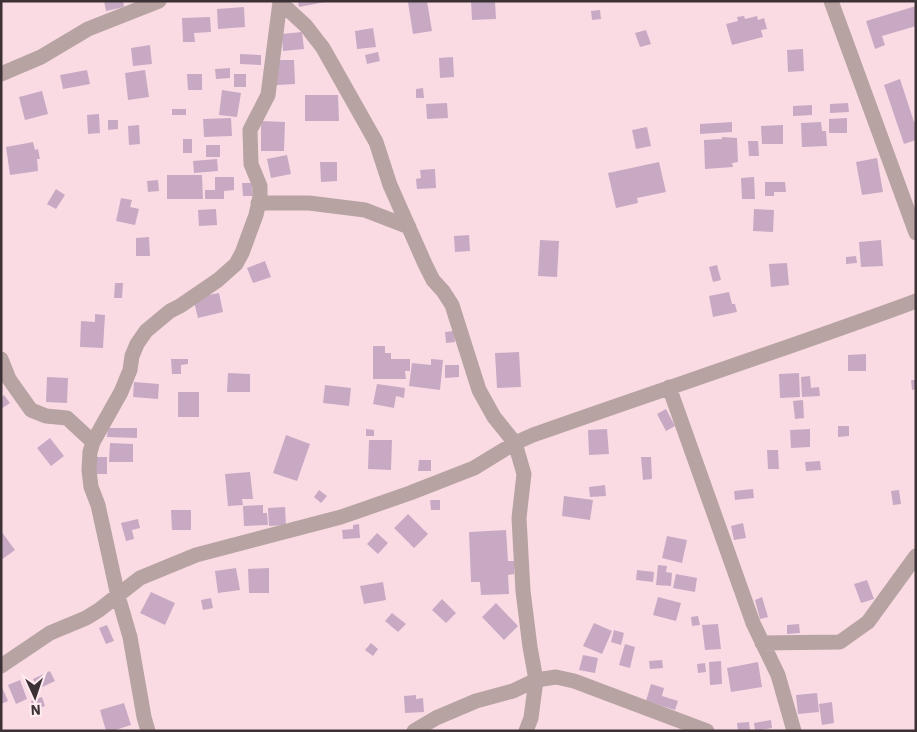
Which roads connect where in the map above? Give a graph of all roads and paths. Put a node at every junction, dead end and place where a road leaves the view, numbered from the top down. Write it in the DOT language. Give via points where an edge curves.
graph roads {
  1 [pos="159,1"];
  2 [pos="831,1"];
  3 [pos="280,2"];
  4 [pos="1,74"];
  5 [pos="258,203"];
  6 [pos="409,227"];
  7 [pos="916,233"];
  8 [pos="916,301"];
  9 [pos="1,359"];
  10 [pos="669,387"];
  11 [pos="93,442"];
  12 [pos="515,443"];
  13 [pos="916,556"];
  14 [pos="118,596"];
  15 [pos="762,643"];
  16 [pos="1,666"];
  17 [pos="536,680"];
  18 [pos="148,731"];
  19 [pos="414,731"];
  20 [pos="526,731"];
  21 [pos="707,731"];
  22 [pos="794,731"];
  1 -- 4 [label="street" via="88,29 41,57"];
  2 -- 7 [label="street"];
  3 -- 5 [label="street" via="268,95 250,130 251,164 260,186"];
  3 -- 6 [label="street" via="306,26 339,75 376,142 390,185"];
  5 -- 6 [label="street" via="309,203 365,210"];
  5 -- 11 [label="street" via="236,264 202,291 170,310 146,331 137,344 121,392"];
  6 -- 12 [label="street" via="433,280 452,306 479,390 494,417"];
  8 -- 10 [label="street"];
  9 -- 11 [label="street" via="9,380 31,410 46,416 67,418"];
  10 -- 12 [label="street"];
  10 -- 15 [label="street"];
  11 -- 14 [label="street" via="89,470"];
  12 -- 14 [label="street" via="474,468 402,496 341,517 196,555 140,578"];
  12 -- 17 [label="street" via="524,474 519,518 523,591"];
  13 -- 15 [label="street" via="868,622 840,642"];
  14 -- 16 [label="street"];
  14 -- 18 [label="street" via="130,636"];
  15 -- 22 [label="street" via="778,675"];
  17 -- 19 [label="street" via="513,691 476,701"];
  17 -- 20 [label="street"];
  17 -- 21 [label="street" via="556,677 574,681"];
}
